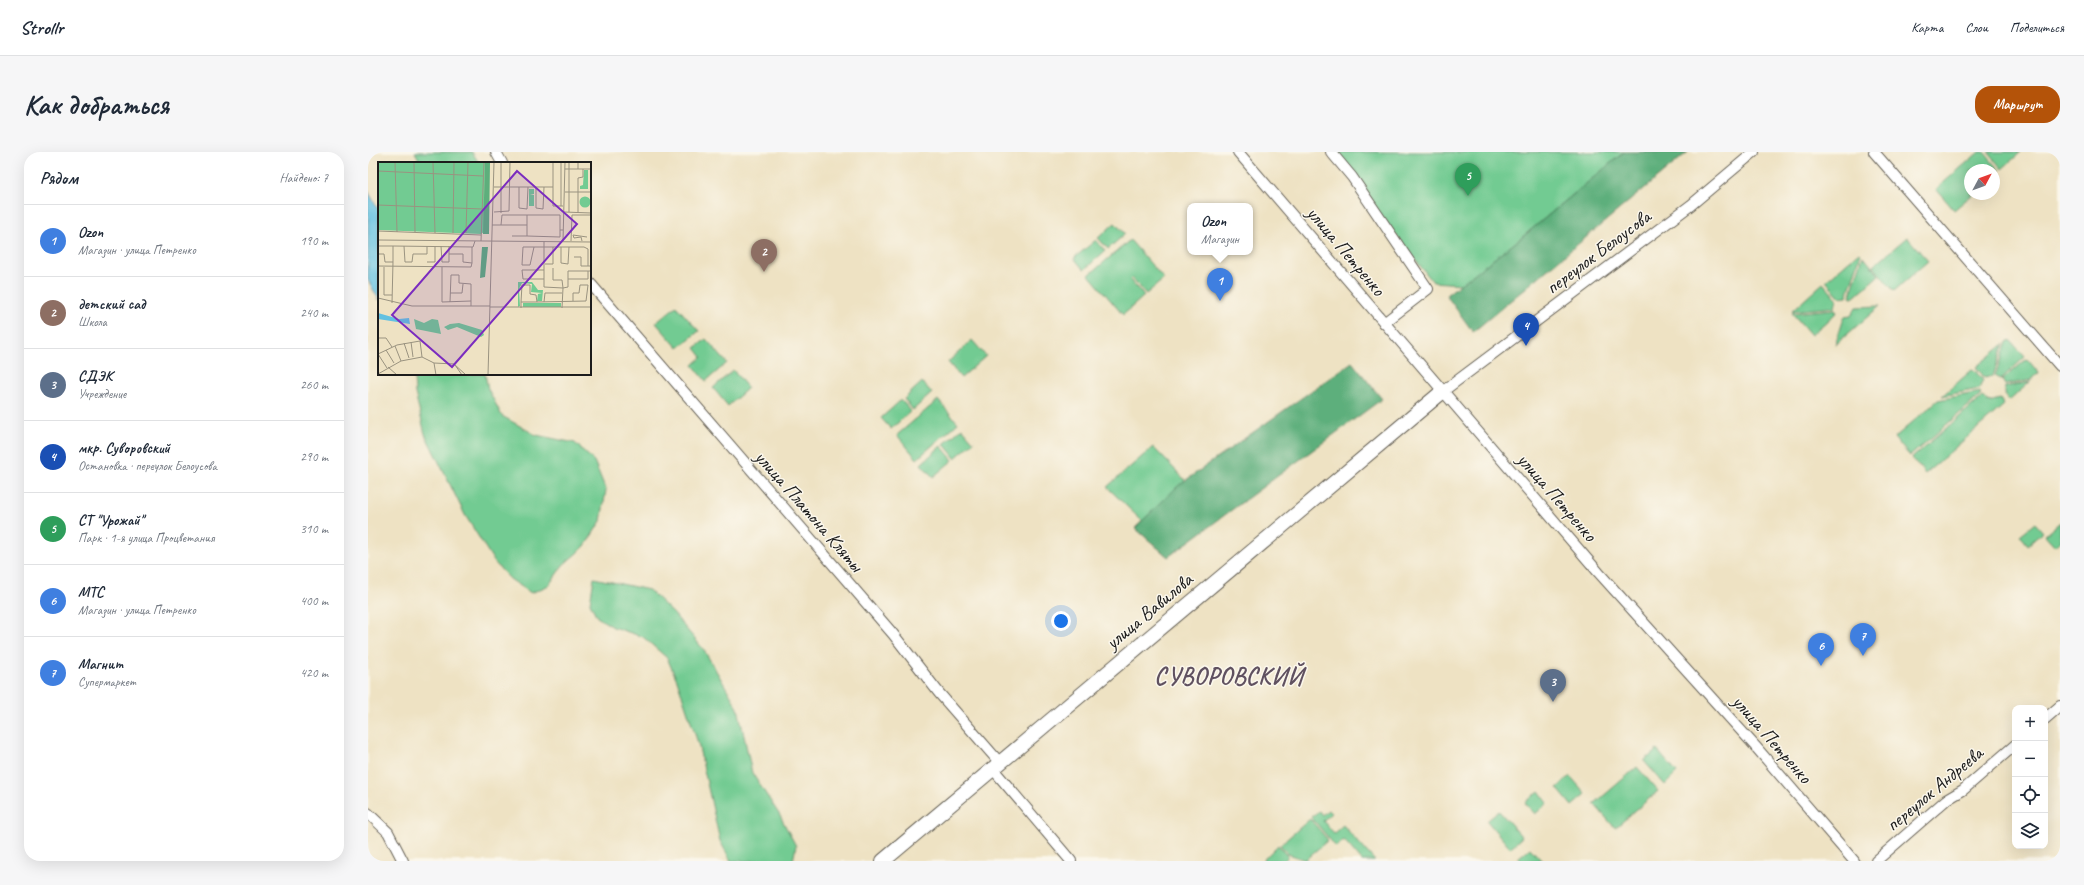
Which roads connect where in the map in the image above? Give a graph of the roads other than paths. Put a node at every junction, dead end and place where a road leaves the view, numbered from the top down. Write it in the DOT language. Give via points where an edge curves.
graph roads {
  1 [pos="496,152"];
  2 [pos="1238,152"];
  3 [pos="1331,152"];
  4 [pos="1754,152"];
  5 [pos="1874,152"];
  6 [pos="501,162"];
  7 [pos="591,284"];
  8 [pos="1384,323"];
  9 [pos="2060,366"];
  10 [pos="1442,392"];
  11 [pos="2060,706"];
  12 [pos="2048,716"];
  13 [pos="2012,748"];
  14 [pos="996,766"];
  15 [pos="368,813"];
  16 [pos="403,861"];
  17 [pos="883,861"];
  18 [pos="1071,861"];
  19 [pos="1854,861"];
  20 [pos="1876,861"];
  1 -- 6 [label="street"];
  2 -- 8 [label="street, улица Петренко"];
  3 -- 8 [label="street" via="1352,177 1428,289"];
  4 -- 10 [label="street, переулок Белоусова" via="1691,205"];
  5 -- 9 [label="street"];
  7 -- 14 [label="street, улица Платона Кляты" via="893,634"];
  8 -- 10 [label="street, улица Петренко"];
  10 -- 14 [label="street, улица Вавилова"];
  10 -- 19 [label="street, улица Петренко"];
  11 -- 12 [label="street"];
  13 -- 20 [label="street, переулок Андреева" via="1963,790 1946,800"];
  14 -- 17 [label="street, улица Вавилова"];
  14 -- 18 [label="street, улица Платона Кляты"];
  15 -- 16 [label="street" via="388,832"];
}
